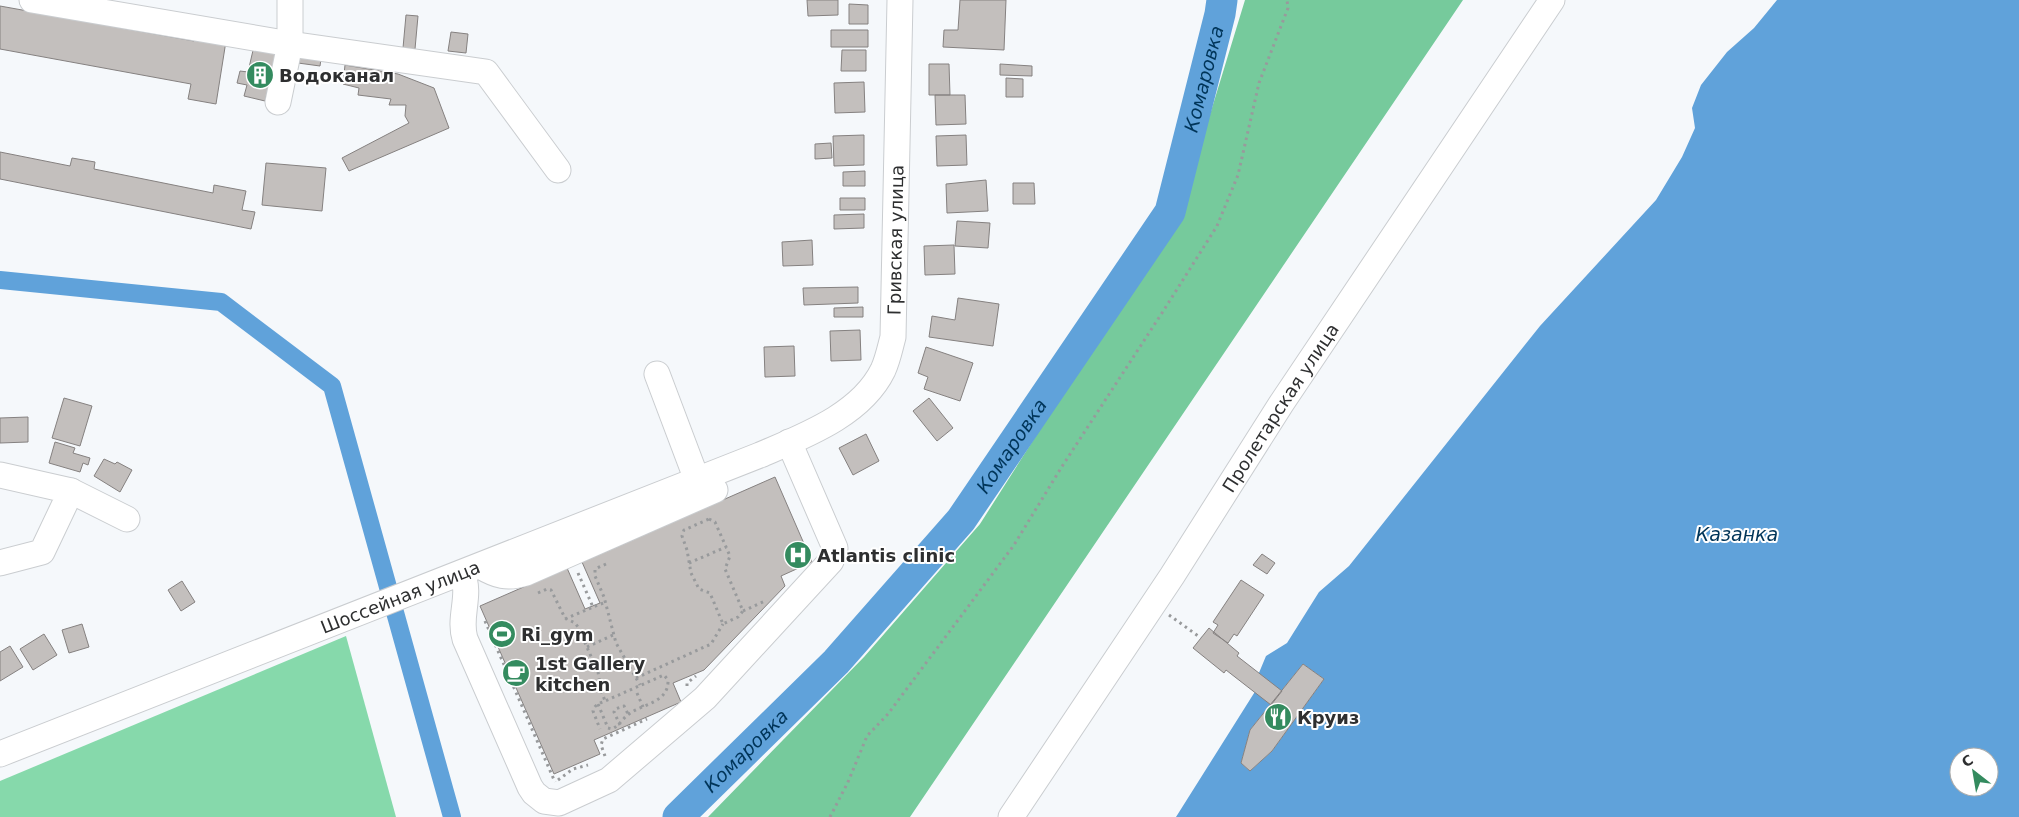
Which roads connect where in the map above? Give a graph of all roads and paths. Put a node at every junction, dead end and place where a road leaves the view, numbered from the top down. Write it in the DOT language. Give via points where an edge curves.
graph roads {
  1 [pos="32,0"];
  2 [pos="290,0"];
  3 [pos="900,0"];
  4 [pos="1287,0"];
  5 [pos="1552,0"];
  6 [pos="290,44"];
  7 [pos="278,102"];
  8 [pos="558,170"];
  9 [pos="657,374"];
  10 [pos="794,445"];
  11 [pos="0,476"];
  12 [pos="697,480"];
  13 [pos="71,491"];
  14 [pos="127,519"];
  15 [pos="726,547"];
  16 [pos="0,563"];
  17 [pos="689,563"];
  18 [pos="606,564"];
  19 [pos="574,565"];
  20 [pos="471,569"];
  21 [pos="538,593"];
  22 [pos="770,598"];
  23 [pos="606,602"];
  24 [pos="466,604"];
  25 [pos="593,607"];
  26 [pos="743,611"];
  27 [pos="1166,612"];
  28 [pos="565,619"];
  29 [pos="723,624"];
  30 [pos="613,635"];
  31 [pos="1201,638"];
  32 [pos="587,647"];
  33 [pos="636,678"];
  34 [pos="640,685"];
  35 [pos="637,693"];
  36 [pos="605,701"];
  37 [pos="598,704"];
  38 [pos="643,707"];
  39 [pos="628,714"];
  40 [pos="620,725"];
  41 [pos="600,729"];
  42 [pos="0,754"];
  43 [pos="564,801"];
  44 [pos="830,817"];
  45 [pos="1011,817"];
  1 -- 6 [label="street"];
  2 -- 6 [label="street"];
  3 -- 10 [label="street, Гривская улица" via="893,336 888,357 867,392 843,413"];
  4 -- 44 [label="path" via="1288,8 1259,83 1238,175 1217,226 1014,545 888,714 867,736"];
  5 -- 45 [label="street, Пролетарская улица" via="1281,404 1172,576"];
  6 -- 7 [label="street"];
  6 -- 8 [label="street" via="486,72"];
  9 -- 12 [label="street"];
  10 -- 12 [label="street, Шоссейная улица"];
  10 -- 20 [label="street" via="526,573 514,577 500,576"];
  10 -- 43 [label="street" via="835,548 831,561 705,698 609,780"];
  11 -- 13 [label="street"];
  12 -- 20 [label="street, Шоссейная улица"];
  13 -- 14 [label="street"];
  13 -- 16 [label="street" via="42,552"];
  15 -- 17 [label="path"];
  15 -- 17 [label="path" via="712,519 693,526 682,534"];
  15 -- 26 [label="path" via="730,558 726,571"];
  17 -- 29 [label="path" via="697,587 711,595"];
  18 -- 23 [label="path" via="597,567 594,573"];
  19 -- 25 [label="path"];
  20 -- 24 [label="street" via="466,585"];
  20 -- 42 [label="street, Шоссейная улица"];
  21 -- 28 [label="path" via="551,590"];
  22 -- 26 [label="path"];
  23 -- 25 [label="path"];
  23 -- 30 [label="path"];
  24 -- 43 [label="path" via="482,614"];
  24 -- 43 [label="street" via="465,639 530,787 544,800"];
  25 -- 28 [label="path"];
  26 -- 29 [label="path"];
  27 -- 31 [label="path"];
  28 -- 32 [label="path" via="577,624"];
  29 -- 33 [label="path" via="708,646"];
  30 -- 32 [label="path"];
  30 -- 33 [label="path"];
  32 -- 36 [label="path" via="598,672"];
  33 -- 34 [label="path"];
  34 -- 36 [label="path"];
  34 -- 38 [label="path" via="664,675 668,680 668,686 659,699"];
  35 -- 38 [label="path"];
  36 -- 37 [label="path"];
  37 -- 40 [label="path" via="609,728"];
  37 -- 41 [label="path" via="593,711"];
  38 -- 39 [label="path"];
  39 -- 40 [label="path"];
  39 -- 40 [label="path" via="624,706 615,709"];
}
